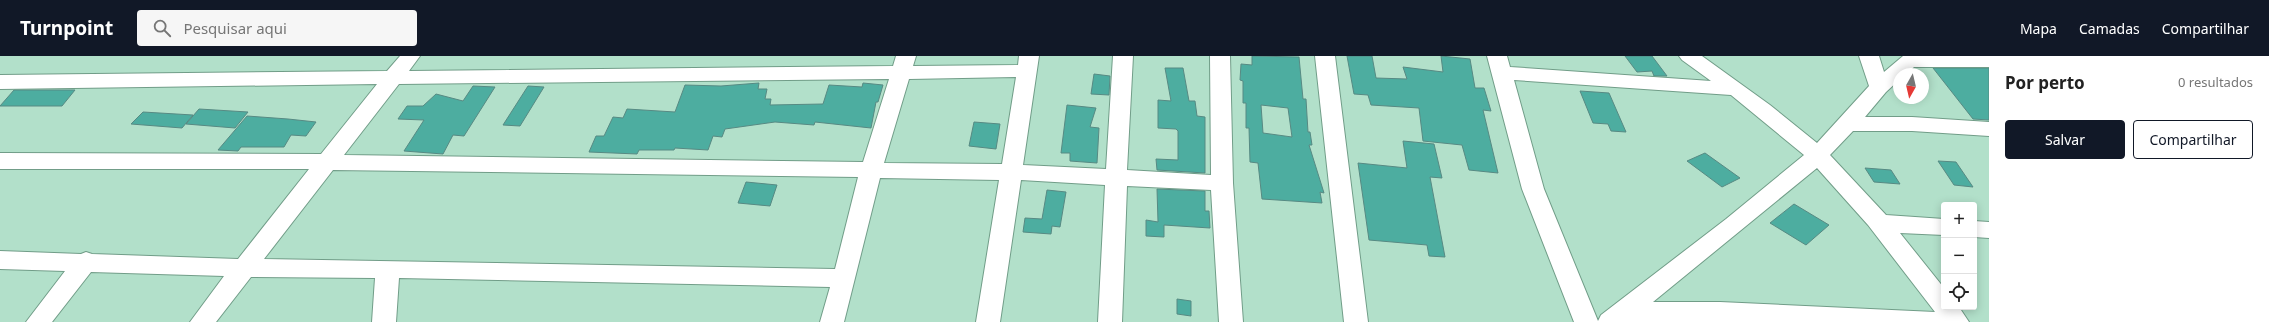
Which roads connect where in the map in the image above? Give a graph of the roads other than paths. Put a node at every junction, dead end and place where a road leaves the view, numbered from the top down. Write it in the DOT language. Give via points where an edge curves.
graph roads {
  1 [pos="410,56"];
  2 [pos="1123,56"];
  3 [pos="1220,56"];
  4 [pos="1325,56"];
  5 [pos="1688,56"];
  6 [pos="1869,56"];
  7 [pos="1912,59"];
  8 [pos="1989,61"];
  9 [pos="904,64"];
  10 [pos="1028,64"];
  11 [pos="1499,64"];
  12 [pos="392,78"];
  13 [pos="0,82"];
  14 [pos="1879,87"];
  15 [pos="1733,89"];
  16 [pos="1848,124"];
  17 [pos="1989,129"];
  18 [pos="1817,156"];
  19 [pos="0,161"];
  20 [pos="326,162"];
  21 [pos="871,170"];
  22 [pos="1010,172"];
  23 [pos="1116,178"];
  24 [pos="1222,183"];
  25 [pos="1879,223"];
  26 [pos="1941,227"];
  27 [pos="1977,229"];
  28 [pos="1989,230"];
  29 [pos="0,260"];
  30 [pos="86,262"];
  31 [pos="243,268"];
  32 [pos="388,269"];
  33 [pos="844,278"];
  34 [pos="1941,302"];
  35 [pos="1947,310"];
  36 [pos="1618,316"];
  37 [pos="38,322"];
  38 [pos="202,322"];
  39 [pos="384,322"];
  40 [pos="832,322"];
  41 [pos="988,322"];
  42 [pos="1110,322"];
  43 [pos="1231,322"];
  44 [pos="1356,322"];
  45 [pos="1586,322"];
  46 [pos="1937,322"];
  47 [pos="1957,322"];
  1 -- 12 [label="street"];
  2 -- 23 [label="street"];
  3 -- 24 [label="street"];
  4 -- 44 [label="street"];
  5 -- 15 [label="street"];
  6 -- 14 [label="street"];
  7 -- 8 [label="street"];
  7 -- 14 [label="street"];
  9 -- 10 [label="street"];
  9 -- 12 [label="street"];
  9 -- 21 [label="street"];
  10 -- 22 [label="street"];
  11 -- 15 [label="street"];
  11 -- 45 [label="street" via="1533,188"];
  12 -- 13 [label="street"];
  12 -- 20 [label="street"];
  14 -- 16 [label="street"];
  15 -- 18 [label="street"];
  16 -- 17 [label="street" via="1912,124"];
  16 -- 18 [label="street"];
  18 -- 25 [label="street"];
  18 -- 36 [label="street"];
  19 -- 20 [label="street"];
  20 -- 21 [label="street"];
  20 -- 31 [label="street"];
  21 -- 22 [label="street"];
  21 -- 33 [label="street"];
  22 -- 23 [label="street"];
  22 -- 41 [label="street"];
  23 -- 24 [label="street"];
  23 -- 42 [label="street"];
  24 -- 43 [label="street"];
  25 -- 26 [label="street"];
  25 -- 34 [label="street"];
  27 -- 28 [label="street"];
  29 -- 30 [label="street"];
  30 -- 31 [label="street"];
  30 -- 37 [label="street"];
  31 -- 32 [label="street"];
  31 -- 38 [label="street"];
  32 -- 33 [label="street"];
  32 -- 39 [label="street"];
  33 -- 40 [label="street"];
  35 -- 47 [label="street"];
  36 -- 46 [label="street" via="1720,312"];
}
